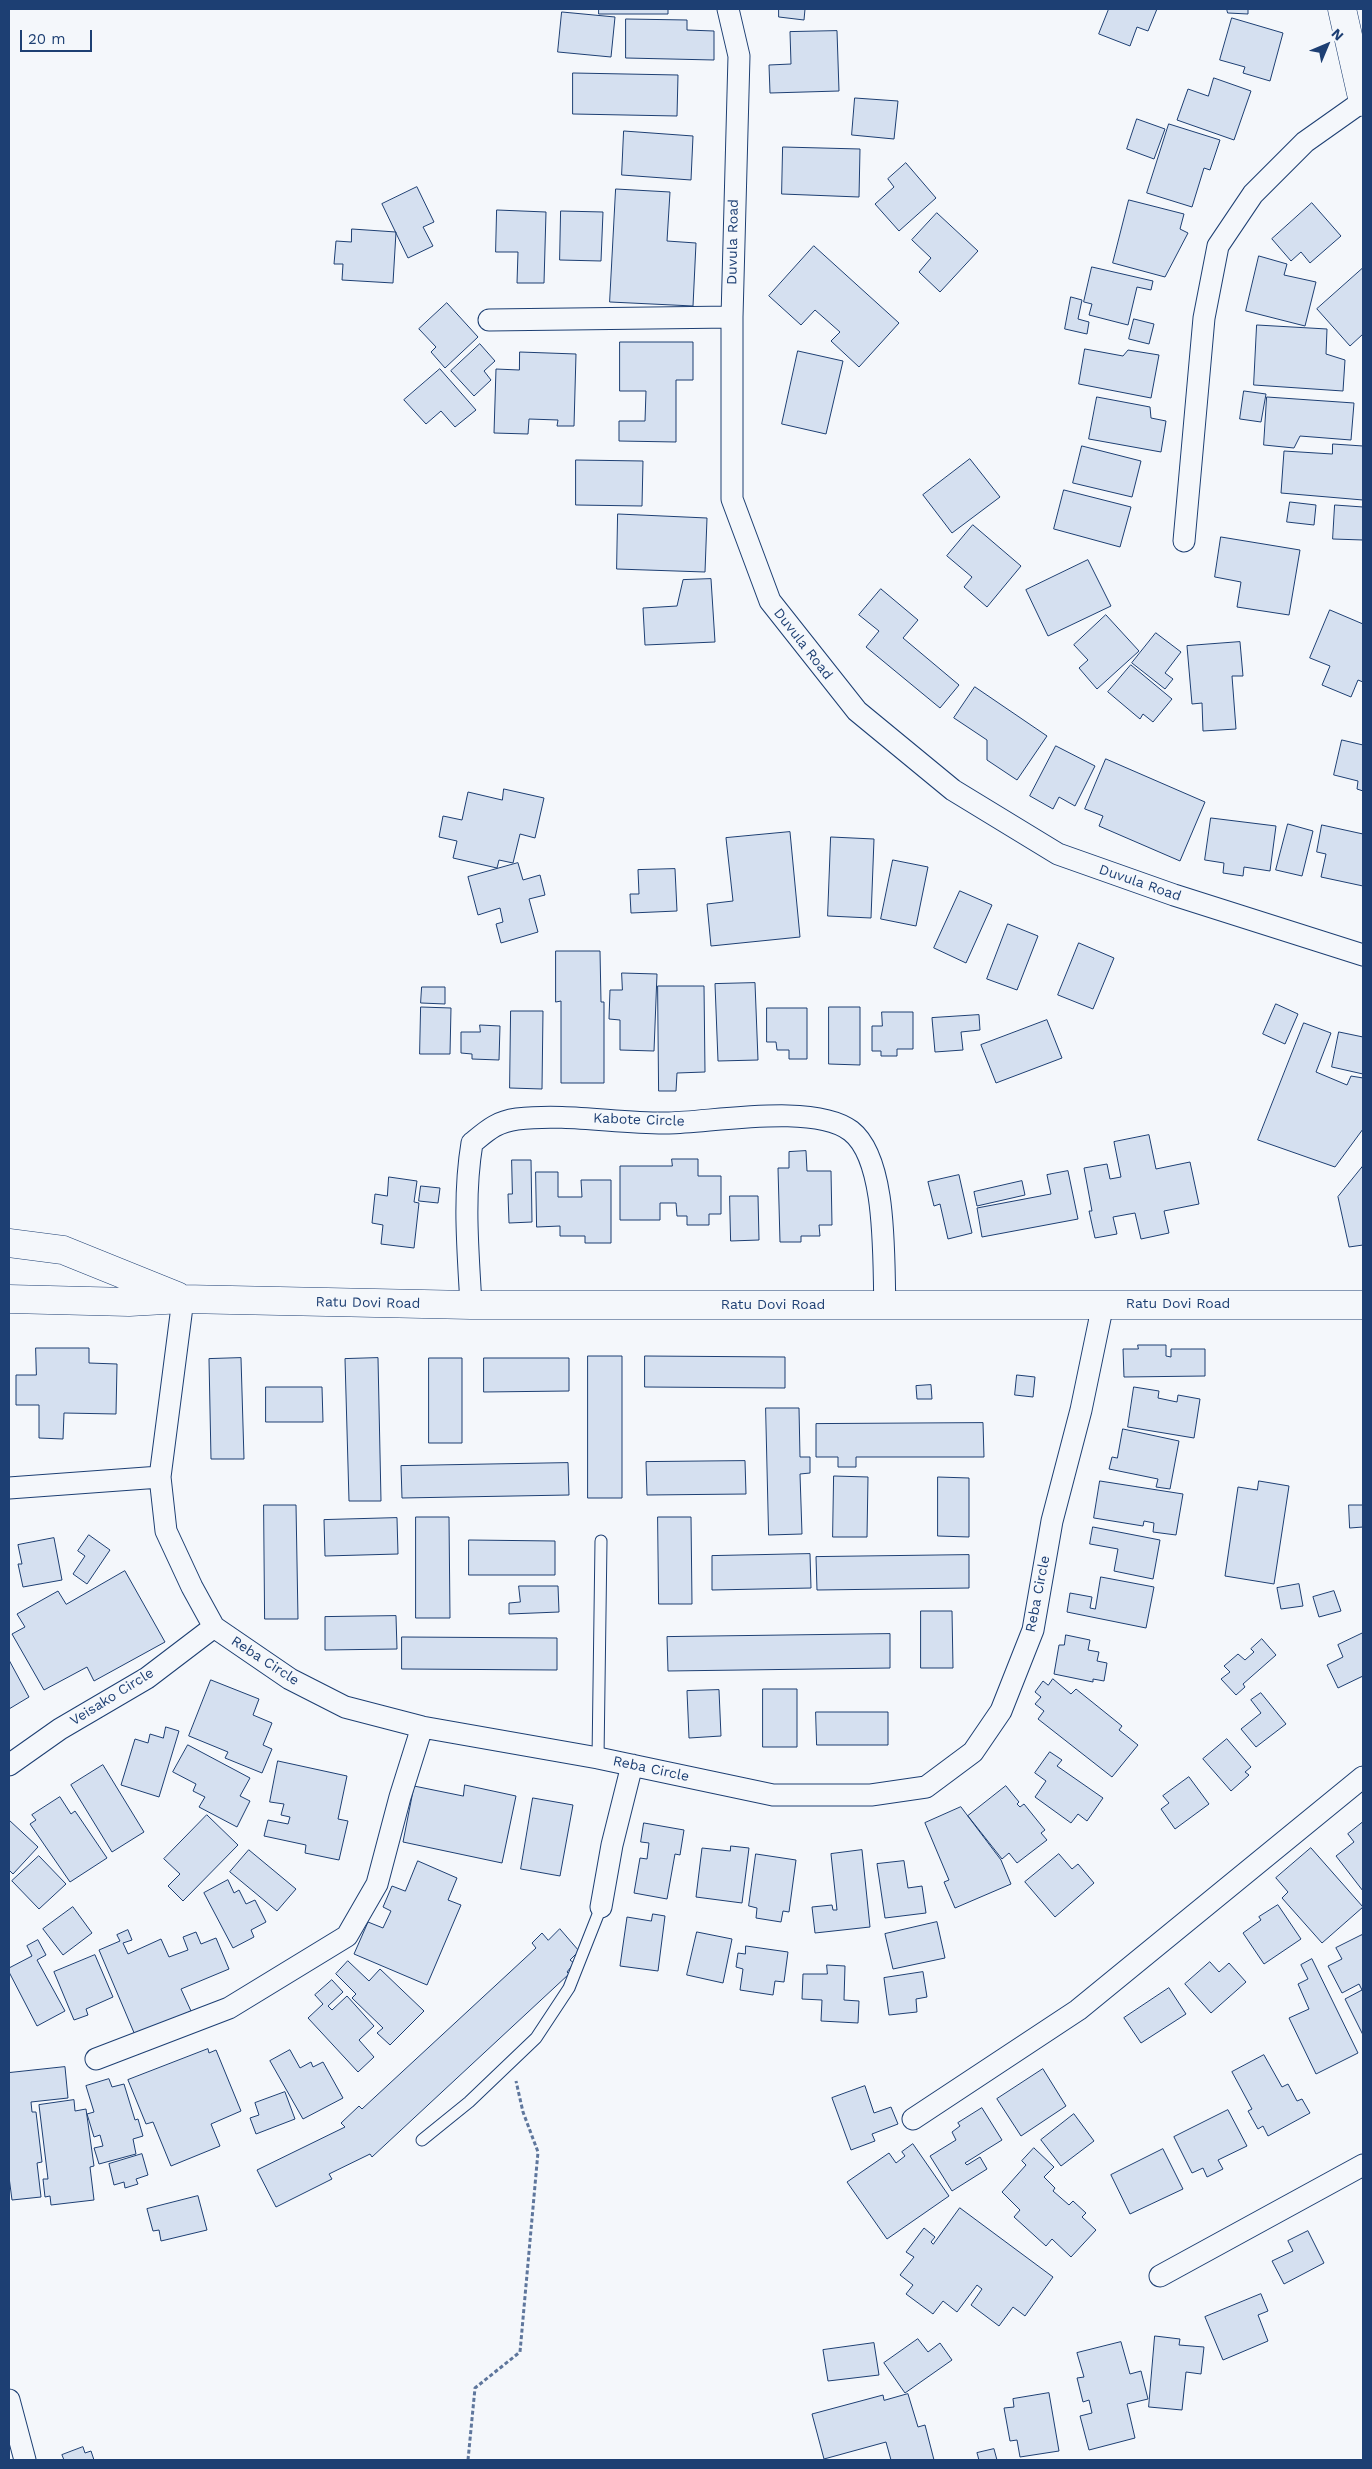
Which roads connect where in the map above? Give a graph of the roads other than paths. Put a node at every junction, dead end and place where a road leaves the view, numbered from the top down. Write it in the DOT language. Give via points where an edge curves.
graph roads {
  1 [pos="728,9"];
  2 [pos="1342,9"];
  3 [pos="1363,102"];
  4 [pos="732,317"];
  5 [pos="490,320"];
  6 [pos="1184,541"];
  7 [pos="1363,955"];
  8 [pos="9,1243"];
  9 [pos="9,1299"];
  10 [pos="183,1299"];
  11 [pos="1103,1304"];
  12 [pos="470,1305"];
  13 [pos="885,1305"];
  14 [pos="1363,1305"];
  15 [pos="160,1477"];
  16 [pos="9,1488"];
  17 [pos="601,1541"];
  18 [pos="214,1627"];
  19 [pos="422,1728"];
  20 [pos="598,1758"];
  21 [pos="9,1765"];
  22 [pos="632,1765"];
  23 [pos="1363,1778"];
  24 [pos="601,1907"];
  25 [pos="96,2059"];
  26 [pos="913,2119"];
  27 [pos="422,2140"];
  28 [pos="1363,2166"];
  29 [pos="1160,2276"];
  30 [pos="9,2400"];
  31 [pos="25,2460"];
  1 -- 4 [label="street, Duvula Road" via="739,56"];
  2 -- 3 [label="main road"];
  3 -- 6 [label="street" via="1305,142 1253,194 1218,246 1204,318"];
  4 -- 5 [label="street"];
  4 -- 7 [label="street, Duvula Road" via="732,499 770,601 857,711 953,790 1058,854"];
  8 -- 10 [label="main road, Ratu Dovi Road" via="63,1250"];
  9 -- 10 [label="main road, Ratu Dovi Road" via="130,1302"];
  10 -- 12 [label="main road, Ratu Dovi Road"];
  10 -- 15 [label="street, Reba Circle"];
  11 -- 13 [label="main road, Ratu Dovi Road"];
  11 -- 14 [label="main road, Ratu Dovi Road"];
  11 -- 22 [label="street, Reba Circle" via="1081,1410 1052,1521 1033,1630 1002,1712 973,1752 926,1787 871,1795 773,1795"];
  12 -- 13 [label="main road, Ratu Dovi Road"];
  12 -- 13 [label="street, Kabote Circle" via="465,1210 467,1173 472,1143 495,1124 518,1119 581,1118 668,1124 754,1116 831,1121 852,1132 870,1154 877,1181"];
  15 -- 16 [label="street"];
  15 -- 18 [label="street, Reba Circle" via="166,1532"];
  17 -- 20 [label="lane"];
  18 -- 19 [label="street, Reba Circle" via="290,1680 345,1707"];
  18 -- 21 [label="street, Veisako Circle" via="147,1678 60,1729"];
  19 -- 20 [label="street, Reba Circle"];
  19 -- 25 [label="street" via="377,1884 348,1936 229,2008"];
  20 -- 22 [label="street, Reba Circle"];
  22 -- 24 [label="street"];
  23 -- 26 [label="street" via="1078,2010"];
  24 -- 27 [label="lane" via="569,1988 536,2038 469,2102"];
  28 -- 29 [label="street"];
  30 -- 31 [label="street"];
}
